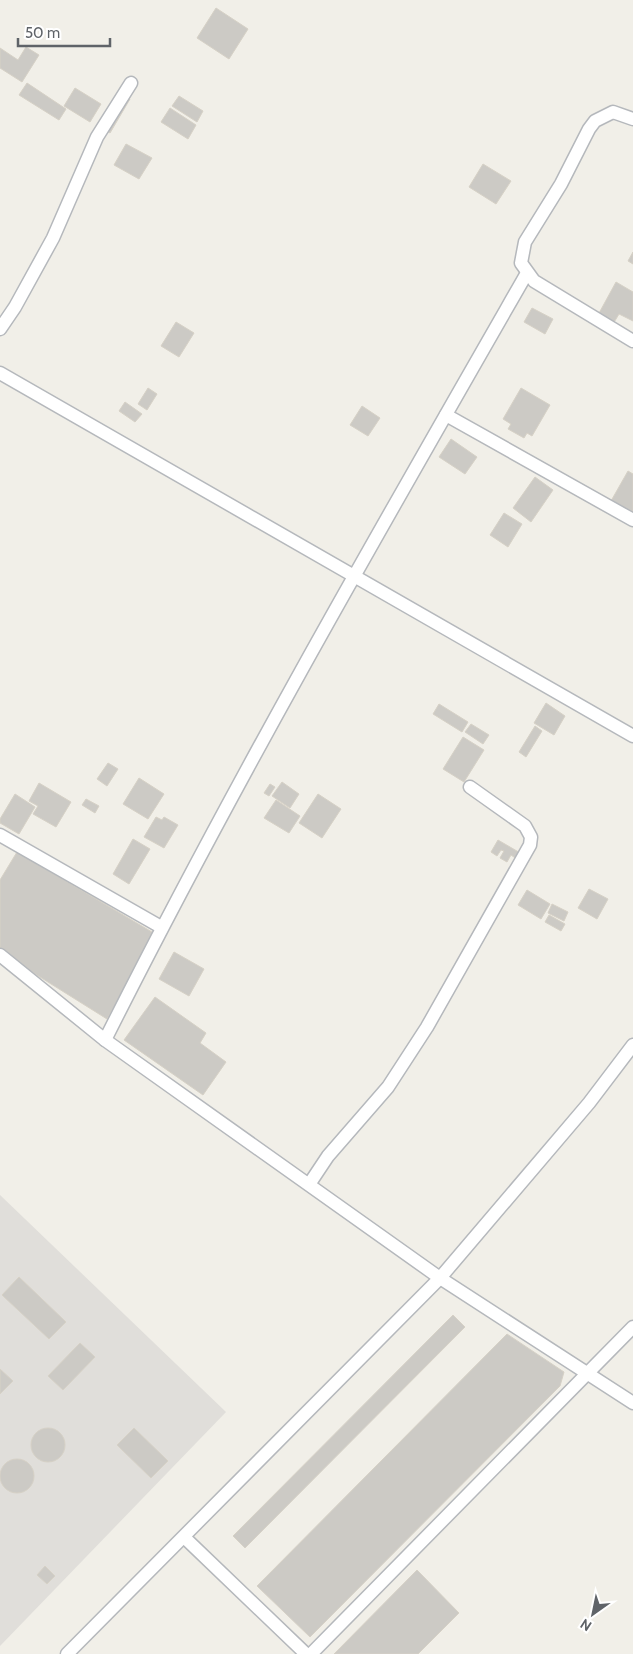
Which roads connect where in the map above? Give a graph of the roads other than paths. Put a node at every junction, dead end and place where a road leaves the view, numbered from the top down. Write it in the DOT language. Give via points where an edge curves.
graph roads {
  1 [pos="131,83"];
  2 [pos="633,120"];
  3 [pos="527,273"];
  4 [pos="0,329"];
  5 [pos="633,341"];
  6 [pos="0,373"];
  7 [pos="446,415"];
  8 [pos="633,520"];
  9 [pos="354,576"];
  10 [pos="633,736"];
  11 [pos="470,786"];
  12 [pos="0,835"];
  13 [pos="161,927"];
  14 [pos="0,955"];
  15 [pos="105,1040"];
  16 [pos="633,1045"];
  17 [pos="310,1183"];
  18 [pos="440,1278"];
  19 [pos="633,1327"];
  20 [pos="589,1374"];
  21 [pos="633,1403"];
  22 [pos="185,1538"];
  23 [pos="67,1654"];
  24 [pos="306,1654"];
  25 [pos="311,1654"];
  1 -- 4 [label="street" via="97,137 53,238"];
  2 -- 3 [label="street" via="612,112 595,121 589,129 561,184 525,242 522,263"];
  3 -- 5 [label="street" via="569,304"];
  3 -- 7 [label="street"];
  6 -- 9 [label="street"];
  7 -- 8 [label="street"];
  7 -- 9 [label="street"];
  9 -- 10 [label="street"];
  9 -- 13 [label="street"];
  11 -- 17 [label="street" via="525,826 531,836 530,845 427,1027 388,1087 328,1156"];
  12 -- 13 [label="street"];
  13 -- 15 [label="street"];
  14 -- 15 [label="street"];
  15 -- 17 [label="street"];
  16 -- 18 [label="street" via="589,1103"];
  17 -- 18 [label="street"];
  18 -- 20 [label="street"];
  18 -- 22 [label="street"];
  19 -- 20 [label="street"];
  20 -- 21 [label="street"];
  20 -- 25 [label="street"];
  22 -- 23 [label="street"];
  22 -- 24 [label="street"];
}
